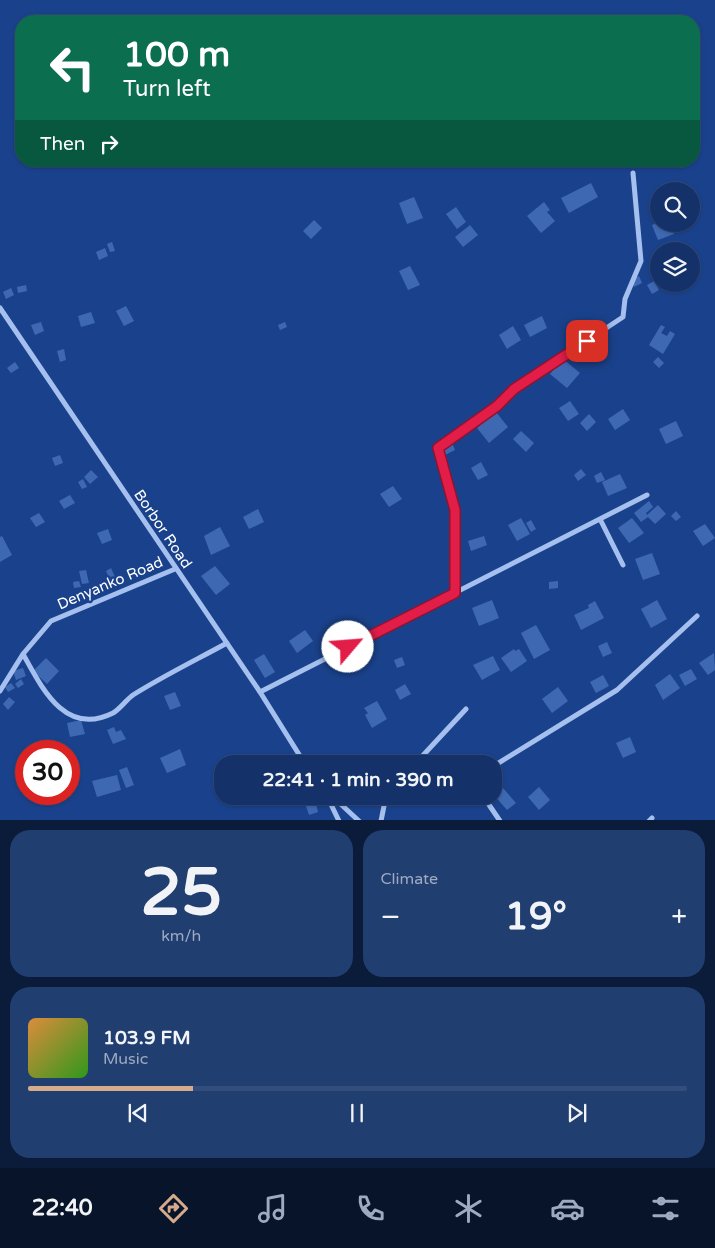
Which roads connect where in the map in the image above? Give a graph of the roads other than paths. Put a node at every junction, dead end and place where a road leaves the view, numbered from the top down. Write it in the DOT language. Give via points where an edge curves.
graph roads {
  1 [pos="633,173"];
  2 [pos="0,308"];
  3 [pos="647,495"];
  4 [pos="600,519"];
  5 [pos="623,565"];
  6 [pos="175,569"];
  7 [pos="455,593"];
  8 [pos="697,616"];
  9 [pos="227,643"];
  10 [pos="22,654"];
  11 [pos="0,691"];
  12 [pos="260,692"];
  13 [pos="466,709"];
  14 [pos="299,755"];
  15 [pos="423,755"];
  16 [pos="502,761"];
  17 [pos="332,805"];
  18 [pos="342,805"];
  19 [pos="384,805"];
  20 [pos="489,805"];
  21 [pos="339,820"];
  22 [pos="359,820"];
  23 [pos="381,820"];
  24 [pos="500,820"];
  1 -- 7 [label="street" via="640,261 625,299 623,317 514,389 497,406 438,448 455,510"];
  2 -- 6 [label="street, Borbor Road"];
  3 -- 4 [label="street"];
  4 -- 5 [label="street"];
  4 -- 7 [label="street"];
  6 -- 9 [label="street, Borbor Road"];
  6 -- 10 [label="street, Denyanko Road" via="51,621"];
  7 -- 12 [label="street"];
  8 -- 16 [label="street" via="617,690"];
  9 -- 10 [label="street" via="133,695 116,712 89,719 74,717 47,697"];
  9 -- 12 [label="street, Borbor Road"];
  10 -- 11 [label="street, Denyanko Road"];
  12 -- 14 [label="street, Borbor Road"];
  13 -- 15 [label="street"];
  17 -- 21 [label="street"];
  18 -- 22 [label="street"];
  19 -- 23 [label="street"];
  20 -- 24 [label="street"];
}
